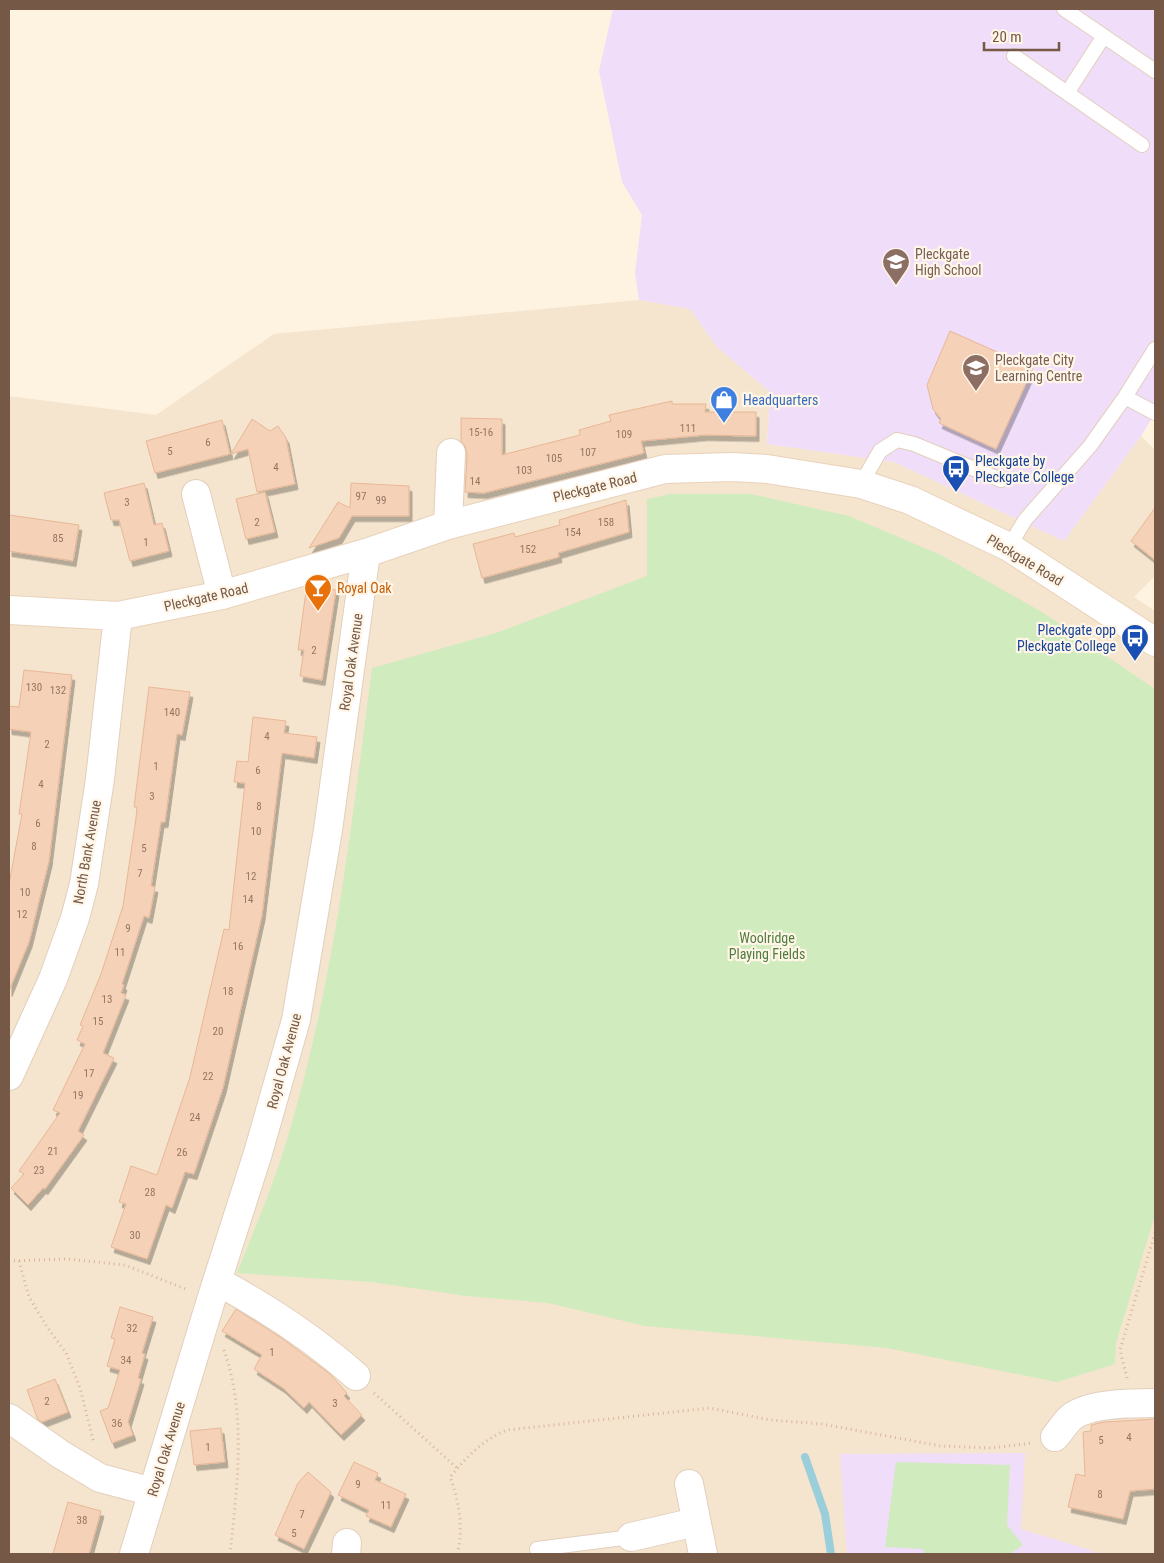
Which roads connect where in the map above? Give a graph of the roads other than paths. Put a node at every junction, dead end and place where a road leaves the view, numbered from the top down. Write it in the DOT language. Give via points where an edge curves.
graph roads {
  1 [pos="1064,9"];
  2 [pos="1104,36"];
  3 [pos="1014,56"];
  4 [pos="1155,71"];
  5 [pos="1067,92"];
  6 [pos="1142,145"];
  7 [pos="1155,349"];
  8 [pos="1125,397"];
  9 [pos="1155,413"];
  10 [pos="451,453"];
  11 [pos="1001,480"];
  12 [pos="861,484"];
  13 [pos="196,494"];
  14 [pos="448,524"];
  15 [pos="1009,547"];
  16 [pos="366,553"];
  17 [pos="222,595"];
  18 [pos="9,610"];
  19 [pos="118,616"];
  20 [pos="1155,642"];
  21 [pos="9,1076"];
  22 [pos="210,1302"];
  23 [pos="356,1376"];
  24 [pos="1144,1403"];
  25 [pos="9,1418"];
  26 [pos="1055,1437"];
  27 [pos="689,1484"];
  28 [pos="153,1492"];
  29 [pos="696,1522"];
  30 [pos="631,1537"];
  31 [pos="537,1549"];
  32 [pos="134,1554"];
  33 [pos="703,1554"];
  1 -- 2 [label="lane"];
  2 -- 4 [label="lane"];
  2 -- 5 [label="lane"];
  3 -- 5 [label="lane"];
  5 -- 6 [label="lane"];
  7 -- 8 [label="lane"];
  8 -- 9 [label="lane"];
  8 -- 15 [label="lane" via="1090,446 1025,520"];
  10 -- 14 [label="street"];
  11 -- 12 [label="lane" via="898,440 880,452"];
  12 -- 14 [label="street, Pleckgate Road" via="767,469 665,469"];
  12 -- 15 [label="street, Pleckgate Road" via="910,500"];
  13 -- 17 [label="street"];
  14 -- 16 [label="street, Pleckgate Road"];
  15 -- 20 [label="street, Pleckgate Road"];
  16 -- 17 [label="street, Pleckgate Road"];
  16 -- 22 [label="street, Royal Oak Avenue" via="328,830 296,1020"];
  17 -- 19 [label="street, Pleckgate Road"];
  18 -- 19 [label="street, Pleckgate Road"];
  19 -- 21 [label="street, North Bank Avenue" via="100,779 84,884 53,979"];
  22 -- 23 [label="street" via="268,1309 326,1349"];
  22 -- 28 [label="street, Royal Oak Avenue"];
  24 -- 26 [label="street" via="1083,1411 1072,1417"];
  25 -- 28 [label="street" via="100,1478"];
  27 -- 29 [label="street"];
  28 -- 32 [label="street, Royal Oak Avenue"];
  29 -- 30 [label="street"];
  29 -- 33 [label="street"];
  30 -- 31 [label="lane"];
}
